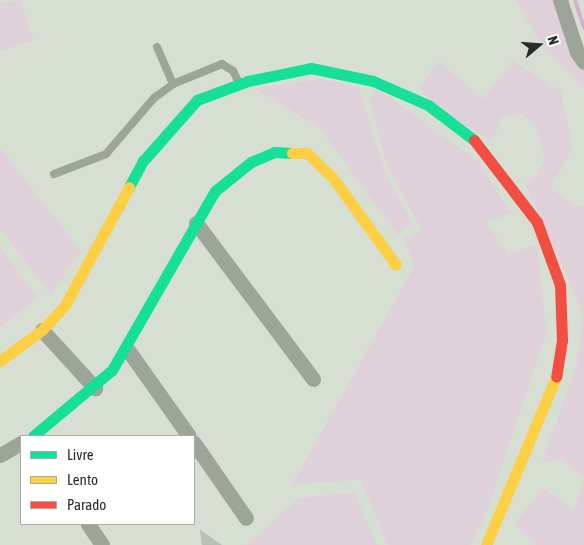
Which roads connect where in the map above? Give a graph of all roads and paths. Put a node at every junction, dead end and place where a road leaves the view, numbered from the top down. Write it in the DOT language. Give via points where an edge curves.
graph roads {
  1 [pos="560,0"];
  2 [pos="157,47"];
  3 [pos="584,62"];
  4 [pos="173,84"];
  5 [pos="239,84"];
  6 [pos="54,174"];
  7 [pos="196,223"];
  8 [pos="396,265"];
  9 [pos="42,330"];
  10 [pos="128,350"];
  11 [pos="1,358"];
  12 [pos="313,379"];
  13 [pos="95,388"];
  14 [pos="34,435"];
  15 [pos="188,435"];
  16 [pos="20,444"];
  17 [pos="195,444"];
  18 [pos="0,455"];
  19 [pos="246,518"];
  20 [pos="89,525"];
  21 [pos="102,545"];
  22 [pos="486,545"];
  1 -- 3 [label="street" via="576,52"];
  2 -- 4 [label="lane"];
  4 -- 5 [label="lane" via="222,64 234,72"];
  4 -- 6 [label="lane" via="154,98 106,154"];
  5 -- 9 [label="street" via="197,100 163,134 124,194 65,305"];
  5 -- 22 [label="street" via="278,73 330,69 373,81 428,105 476,142 537,222 560,285 562,340 555,384"];
  7 -- 8 [label="street" via="216,191 252,162 274,152 307,153 333,178"];
  7 -- 10 [label="street"];
  7 -- 12 [label="street"];
  9 -- 11 [label="street"];
  9 -- 13 [label="street"];
  10 -- 13 [label="street"];
  10 -- 15 [label="street"];
  13 -- 14 [label="street"];
  16 -- 18 [label="street"];
  17 -- 19 [label="street"];
  20 -- 21 [label="street"];
}
